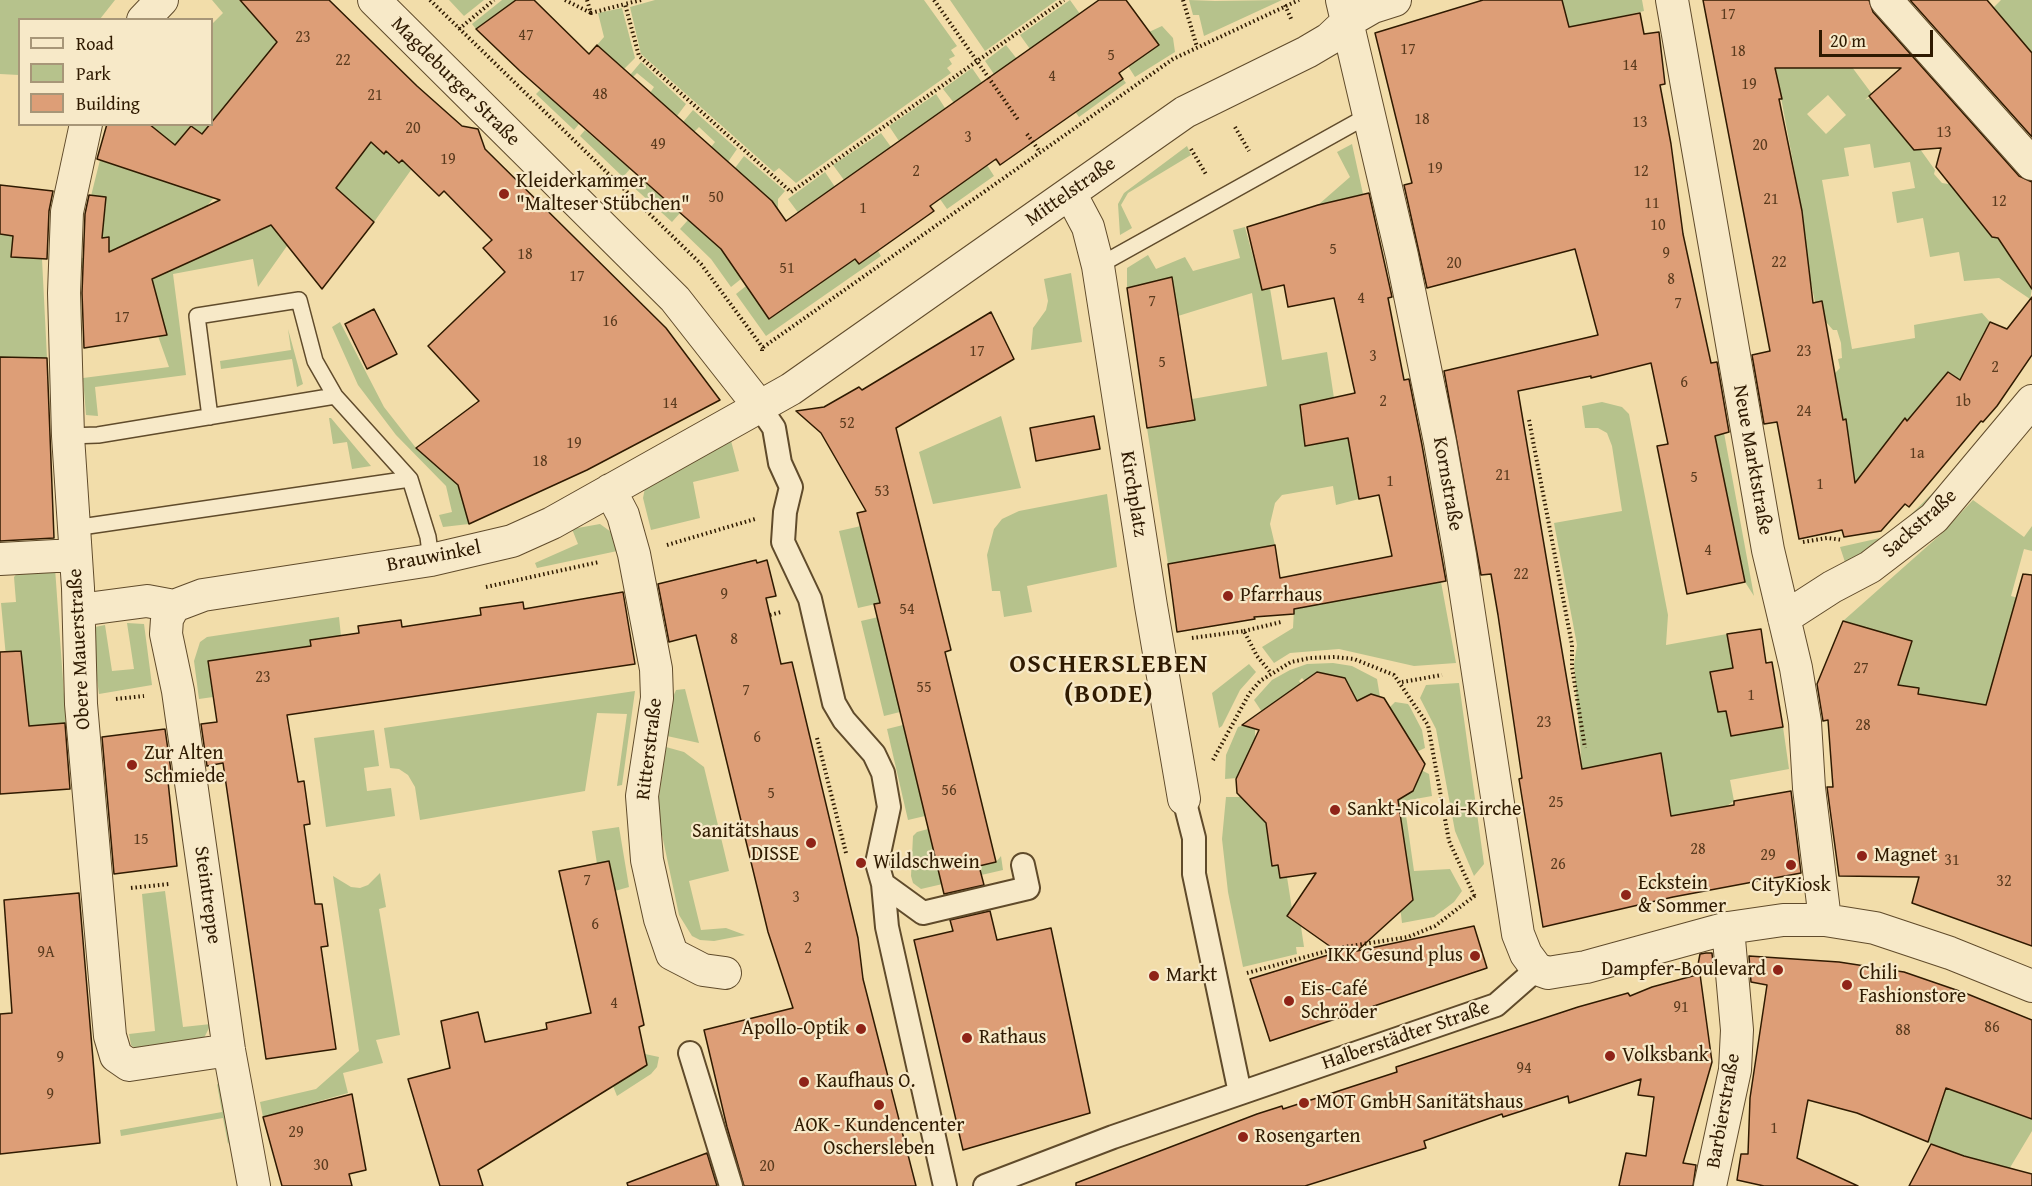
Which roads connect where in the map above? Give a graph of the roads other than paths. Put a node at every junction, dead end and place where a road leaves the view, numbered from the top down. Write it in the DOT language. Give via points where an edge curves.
graph roads {
  1 [pos="162,0"];
  2 [pos="374,0"];
  3 [pos="1395,0"];
  4 [pos="1672,0"];
  5 [pos="1886,0"];
  6 [pos="1344,11"];
  7 [pos="145,18"];
  8 [pos="1369,115"];
  9 [pos="86,126"];
  10 [pos="2032,164"];
  11 [pos="1070,193"];
  12 [pos="1098,266"];
  13 [pos="334,396"];
  14 [pos="2032,401"];
  15 [pos="759,406"];
  16 [pos="210,417"];
  17 [pos="68,436"];
  18 [pos="410,479"];
  19 [pos="610,490"];
  20 [pos="74,541"];
  21 [pos="0,559"];
  22 [pos="431,560"];
  23 [pos="174,606"];
  24 [pos="79,610"];
  25 [pos="1784,618"];
  26 [pos="1184,799"];
  27 [pos="1023,865"];
  28 [pos="883,884"];
  29 [pos="1825,920"];
  30 [pos="1728,928"];
  31 [pos="1537,969"];
  32 [pos="724,973"];
  33 [pos="2032,986"];
  34 [pos="229,1050"];
  35 [pos="690,1053"];
  36 [pos="1240,1093"];
  37 [pos="1027,1178"];
  38 [pos="254,1186"];
  39 [pos="731,1186"];
  40 [pos="945,1186"];
  41 [pos="985,1186"];
  42 [pos="1710,1186"];
  1 -- 7 [label="street"];
  2 -- 15 [label="street, Magdeburger Straße" via="675,299"];
  3 -- 6 [label="street, Mittelstraße" via="1373,8"];
  4 -- 25 [label="street, Neue Marktstraße" via="1768,550"];
  5 -- 10 [label="street"];
  6 -- 8 [label="street, Kornstraße"];
  6 -- 11 [label="street, Mittelstraße" via="1329,39 1185,112"];
  8 -- 12 [label="lane"];
  8 -- 31 [label="street, Kornstraße" via="1442,453 1518,934"];
  9 -- 17 [label="street, Obere Mauerstraße" via="67,212"];
  11 -- 12 [label="street, Kirchplatz" via="1088,227"];
  11 -- 15 [label="street, Mittelstraße" via="821,369"];
  12 -- 26 [label="street, Kirchplatz"];
  13 -- 16 [label="lane"];
  13 -- 16 [label="lane" via="315,361 298,300 197,316"];
  13 -- 18 [label="lane"];
  14 -- 25 [label="street, Sackstraße" via="1934,518 1870,567"];
  15 -- 19 [label="street, Brauwinkel"];
  15 -- 28 [label="street, Magdeburger Straße" via="774,428 780,463 791,487 783,542 810,599 834,703 874,754 883,774 889,807 877,863"];
  16 -- 17 [label="lane"];
  17 -- 20 [label="street, Obere Mauerstraße"];
  18 -- 20 [label="lane"];
  18 -- 22 [label="lane"];
  19 -- 22 [label="street, Brauwinkel" via="512,541"];
  19 -- 32 [label="street, Ritterstraße" via="623,515 634,554 656,669 657,698 642,796 647,860 660,919 672,954 703,970"];
  20 -- 21 [label="street"];
  20 -- 24 [label="street, Obere Mauerstraße"];
  22 -- 23 [label="street, Brauwinkel" via="203,595"];
  23 -- 24 [label="street" via="147,600"];
  23 -- 34 [label="street, Steintreppe" via="167,619 166,634 178,691"];
  24 -- 34 [label="street, Obere Mauerstraße" via="81,704 110,1036 116,1056 129,1065"];
  25 -- 29 [label="street, Neue Marktstraße" via="1805,722"];
  26 -- 36 [label="street" via="1194,838 1194,874"];
  27 -- 28 [label="street" via="1028,888 923,913"];
  28 -- 40 [label="street, Magdeburger Straße" via="887,927"];
  29 -- 30 [label="street" via="1783,920"];
  29 -- 33 [label="street" via="1886,932"];
  30 -- 31 [label="street" via="1586,967 1548,973"];
  30 -- 42 [label="street, Barbierstraße" via="1737,1030 1735,1070"];
  31 -- 36 [label="street, Halberstädter Straße" via="1496,1005"];
  34 -- 38 [label="street, Steintreppe"];
  35 -- 39 [label="street"];
  36 -- 37 [label="street, Halberstädter Straße"];
  37 -- 41 [label="street, Halberstädter Straße"];
}
